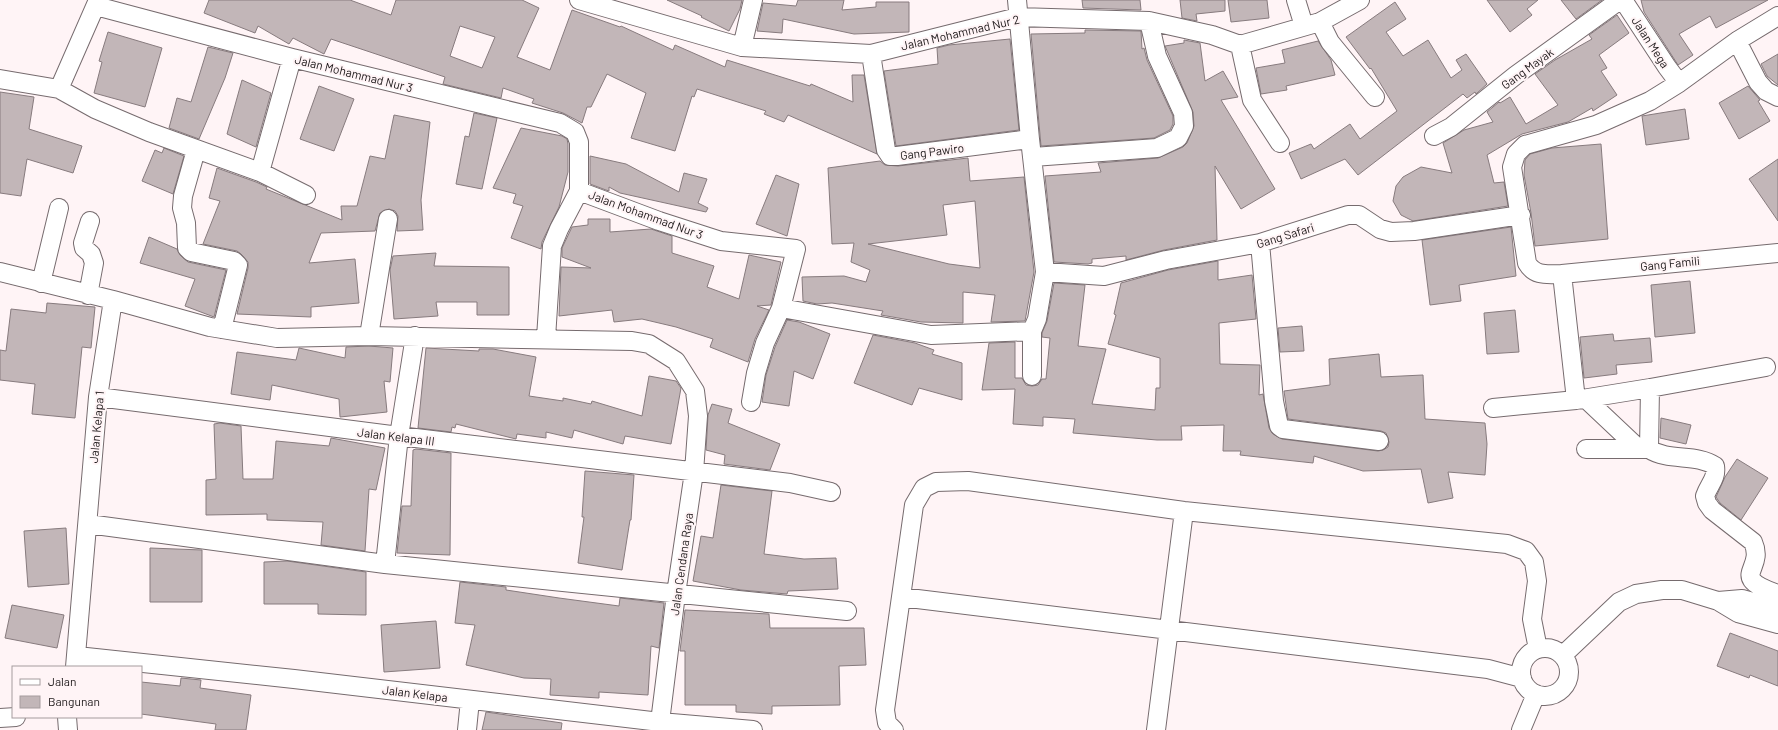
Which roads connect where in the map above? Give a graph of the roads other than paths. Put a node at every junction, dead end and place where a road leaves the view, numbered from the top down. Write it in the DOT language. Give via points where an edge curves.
graph roads {
  1 [pos="579,0"];
  2 [pos="753,0"];
  3 [pos="1296,0"];
  4 [pos="1360,0"];
  5 [pos="1620,0"];
  6 [pos="1623,0"];
  7 [pos="97,3"];
  8 [pos="613,5"];
  9 [pos="1018,8"];
  10 [pos="1778,16"];
  11 [pos="1149,21"];
  12 [pos="1312,24"];
  13 [pos="1737,41"];
  14 [pos="1240,45"];
  15 [pos="742,47"];
  16 [pos="871,54"];
  17 [pos="292,58"];
  18 [pos="0,79"];
  19 [pos="1679,83"];
  20 [pos="59,89"];
  21 [pos="1375,97"];
  22 [pos="1778,97"];
  23 [pos="1434,136"];
  24 [pos="1030,139"];
  25 [pos="1280,143"];
  26 [pos="196,150"];
  27 [pos="1033,157"];
  28 [pos="260,172"];
  29 [pos="579,190"];
  30 [pos="306,195"];
  31 [pos="58,208"];
  32 [pos="1520,215"];
  33 [pos="388,218"];
  34 [pos="90,221"];
  35 [pos="1260,243"];
  36 [pos="1778,253"];
  37 [pos="1045,272"];
  38 [pos="1562,274"];
  39 [pos="1,277"];
  40 [pos="41,283"];
  41 [pos="88,294"];
  42 [pos="113,300"];
  43 [pos="781,308"];
  44 [pos="222,329"];
  45 [pos="1032,330"];
  46 [pos="369,336"];
  47 [pos="415,336"];
  48 [pos="546,338"];
  49 [pos="1766,367"];
  50 [pos="1032,376"];
  51 [pos="1650,388"];
  52 [pos="98,396"];
  53 [pos="1581,400"];
  54 [pos="751,402"];
  55 [pos="1493,408"];
  56 [pos="399,436"];
  57 [pos="1380,441"];
  58 [pos="1586,449"];
  59 [pos="1644,449"];
  60 [pos="694,472"];
  61 [pos="831,492"];
  62 [pos="1184,512"];
  63 [pos="88,524"];
  64 [pos="385,564"];
  65 [pos="676,594"];
  66 [pos="1778,594"];
  67 [pos="901,597"];
  68 [pos="1718,601"];
  69 [pos="1778,609"];
  70 [pos="847,611"];
  71 [pos="1778,624"];
  72 [pos="1170,630"];
  73 [pos="1538,649"];
  74 [pos="1563,655"];
  75 [pos="76,662"];
  76 [pos="117,666"];
  77 [pos="142,668"];
  78 [pos="1522,678"];
  79 [pos="1536,694"];
  80 [pos="470,700"];
  81 [pos="12,717"];
  82 [pos="0,718"];
  83 [pos="67,718"];
  84 [pos="659,726"];
  85 [pos="68,730"];
  86 [pos="467,730"];
  87 [pos="754,730"];
  88 [pos="894,730"];
  89 [pos="1156,730"];
  90 [pos="1521,730"];
  1 -- 8 [label="street, Jalan Mohammad Nur 2"];
  2 -- 15 [label="street"];
  3 -- 12 [label="street"];
  4 -- 12 [label="street"];
  5 -- 23 [label="street, Gang Mayak" via="1516,75 1451,127"];
  6 -- 19 [label="street, Jalan Mega"];
  7 -- 17 [label="street, Jalan Mohammad Nur 3"];
  7 -- 20 [label="street"];
  8 -- 15 [label="street, Jalan Mohammad Nur 2"];
  9 -- 11 [label="street, Jalan Mohammad Nur 2"];
  9 -- 16 [label="street, Jalan Mohammad Nur 2"];
  9 -- 24 [label="street"];
  10 -- 13 [label="street"];
  11 -- 14 [label="street, Jalan Mohammad Nur 2" via="1212,35"];
  11 -- 27 [label="street" via="1157,56 1183,113 1184,126 1178,138 1157,148"];
  12 -- 14 [label="street"];
  12 -- 21 [label="street"];
  13 -- 19 [label="street"];
  13 -- 22 [label="street" via="1758,82 1766,91"];
  14 -- 25 [label="street" via="1252,100"];
  15 -- 16 [label="street, Jalan Mohammad Nur 2"];
  16 -- 24 [label="street, Gang Pawiro" via="886,150 890,156"];
  17 -- 28 [label="street"];
  17 -- 29 [label="street, Jalan Mohammad Nur 3" via="560,123 575,132 579,142"];
  18 -- 20 [label="street"];
  19 -- 32 [label="street" via="1650,101 1596,125 1520,148 1512,167"];
  20 -- 26 [label="street" via="95,110"];
  24 -- 27 [label="street"];
  26 -- 28 [label="street"];
  26 -- 44 [label="street" via="183,196 187,248 191,252 234,260 238,266"];
  27 -- 37 [label="street"];
  28 -- 30 [label="street"];
  29 -- 43 [label="street, Jalan Mohammad Nur 3" via="659,221 720,240 796,249"];
  29 -- 48 [label="street" via="552,246"];
  31 -- 40 [label="street"];
  32 -- 35 [label="street, Gang Safari" via="1414,231 1391,232 1380,229 1359,215 1348,215"];
  32 -- 38 [label="street, Gang Famili" via="1527,263 1531,271 1537,274"];
  33 -- 46 [label="street"];
  34 -- 41 [label="street" via="83,244 94,263"];
  35 -- 37 [label="street, Gang Safari" via="1166,260 1104,276"];
  35 -- 57 [label="street" via="1274,401 1279,426 1283,429"];
  36 -- 38 [label="street, Gang Famili"];
  37 -- 45 [label="street"];
  38 -- 53 [label="street"];
  39 -- 40 [label="street"];
  40 -- 41 [label="street"];
  41 -- 42 [label="street"];
  42 -- 44 [label="street, Jalan Cendana Raya"];
  42 -- 52 [label="street, Jalan Kelapa 1"];
  43 -- 45 [label="street" via="931,335"];
  43 -- 54 [label="street" via="765,342"];
  44 -- 46 [label="street, Jalan Cendana Raya" via="277,338"];
  45 -- 50 [label="street"];
  46 -- 47 [label="street, Jalan Cendana Raya"];
  47 -- 48 [label="street, Jalan Cendana Raya"];
  47 -- 56 [label="street"];
  48 -- 60 [label="street, Jalan Cendana Raya" via="632,341 649,344 676,361 695,391 698,416"];
  49 -- 51 [label="street"];
  51 -- 53 [label="street"];
  51 -- 59 [label="street"];
  52 -- 56 [label="street, Jalan Kelapa III"];
  52 -- 63 [label="street, Jalan Kelapa 1"];
  53 -- 55 [label="street"];
  53 -- 59 [label="street"];
  56 -- 60 [label="street, Jalan Kelapa III"];
  56 -- 64 [label="street"];
  58 -- 59 [label="street"];
  59 -- 66 [label="street" via="1708,461 1715,466 1714,480 1705,496 1707,503 1712,510 1753,542 1757,550 1750,578 1755,585"];
  60 -- 61 [label="street, Jalan Kelapa III"];
  60 -- 65 [label="street, Jalan Cendana Raya"];
  62 -- 67 [label="street" via="968,482 936,482 924,488 914,505"];
  62 -- 72 [label="street"];
  62 -- 73 [label="street" via="1474,539 1507,544 1526,551 1534,562 1537,581 1532,619"];
  63 -- 64 [label="street"];
  63 -- 75 [label="street, Jalan Kelapa 1"];
  64 -- 65 [label="street"];
  65 -- 70 [label="street"];
  65 -- 84 [label="street, Jalan Cendana Raya"];
  67 -- 72 [label="street"];
  67 -- 88 [label="street" via="885,710 887,723"];
  68 -- 69 [label="street" via="1742,599"];
  68 -- 71 [label="street" via="1738,613"];
  68 -- 74 [label="street" via="1682,590 1636,594 1619,602"];
  72 -- 78 [label="street" via="1488,669"];
  72 -- 89 [label="street"];
  73 -- 74 [label="street" via="1552,648"];
  73 -- 78 [label="street" via="1524,661"];
  74 -- 79 [label="street" via="1568,662 1569,671 1564,687 1553,694"];
  75 -- 76 [label="street, Jalan Kelapa"];
  77 -- 80 [label="street, Jalan Kelapa"];
  78 -- 79 [label="street" via="1526,686"];
  79 -- 90 [label="street"];
  80 -- 84 [label="street, Jalan Kelapa"];
  80 -- 86 [label="street"];
  81 -- 82 [label="street"];
  83 -- 85 [label="street"];
  84 -- 87 [label="street, Jalan Kelapa"];
}
